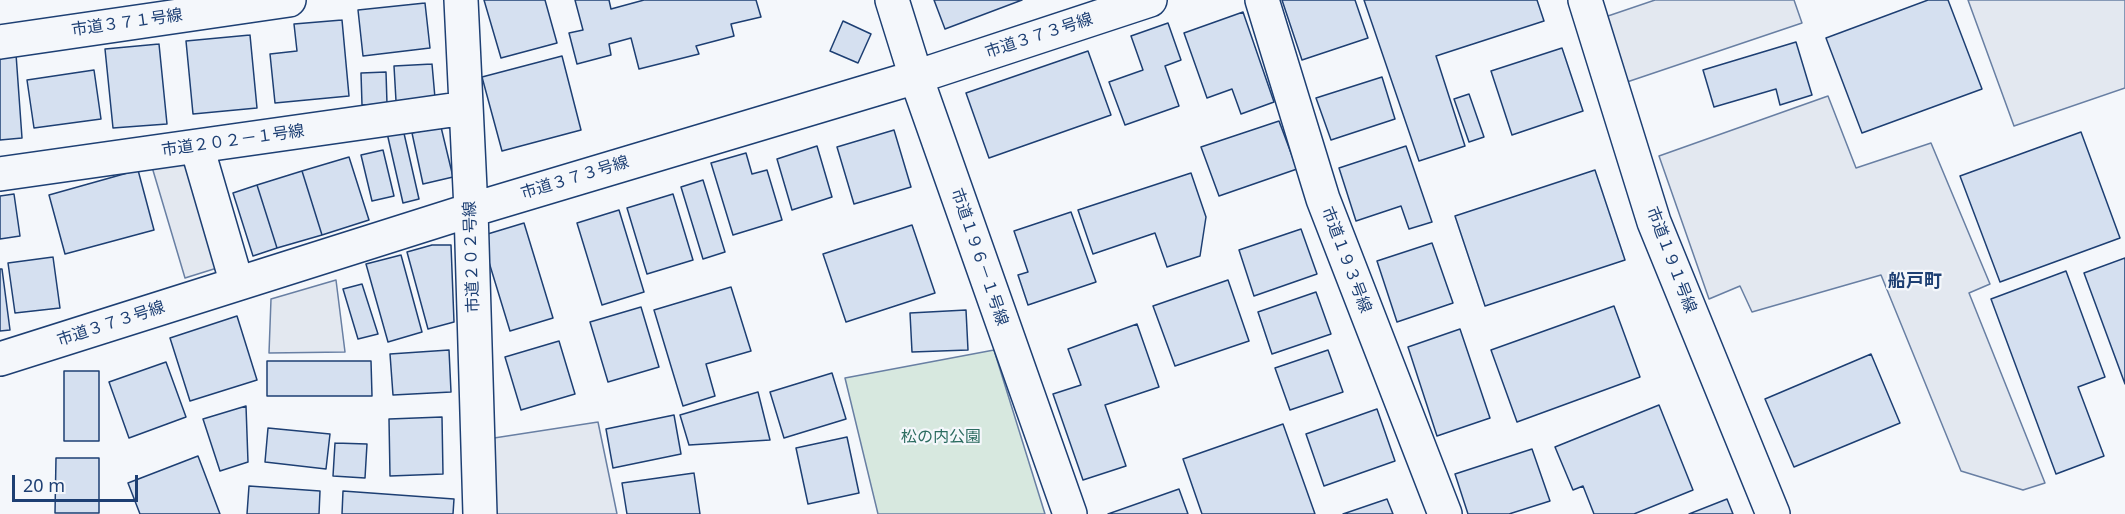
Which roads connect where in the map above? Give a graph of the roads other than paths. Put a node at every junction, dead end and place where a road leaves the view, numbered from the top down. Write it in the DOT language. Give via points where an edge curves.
graph roads {
  1 [pos="289,0"];
  2 [pos="461,0"];
  3 [pos="892,0"];
  4 [pos="1150,0"];
  5 [pos="1262,0"];
  6 [pos="1585,0"];
  7 [pos="0,42"];
  8 [pos="916,77"];
  9 [pos="466,108"];
  10 [pos="197,147"];
  11 [pos="0,174"];
  12 [pos="471,210"];
  13 [pos="237,284"];
  14 [pos="0,359"];
  15 [pos="480,514"];
  16 [pos="1070,514"];
  17 [pos="1445,514"];
  18 [pos="1773,514"];
  1 -- 7 [label="street, 市道３７１号線"];
  2 -- 9 [label="street, 市道２０２号線"];
  3 -- 8 [label="street, 市道１９６－１号線"];
  4 -- 8 [label="street, 市道３７３号線"];
  5 -- 17 [label="street, 市道１９３号線" via="1323,199"];
  6 -- 18 [label="street, 市道１９１号線" via="1654,222"];
  8 -- 12 [label="street, 市道３７３号線"];
  8 -- 16 [label="street, 市道１９６－１号線"];
  9 -- 10 [label="street, 市道２０２－１号線"];
  9 -- 12 [label="street, 市道２０２号線"];
  10 -- 11 [label="street, 市道２０２－１号線"];
  10 -- 13 [label="street"];
  12 -- 13 [label="street, 市道３７３号線"];
  12 -- 15 [label="street, 市道２０２号線"];
  13 -- 14 [label="street, 市道３７３号線"];
}
